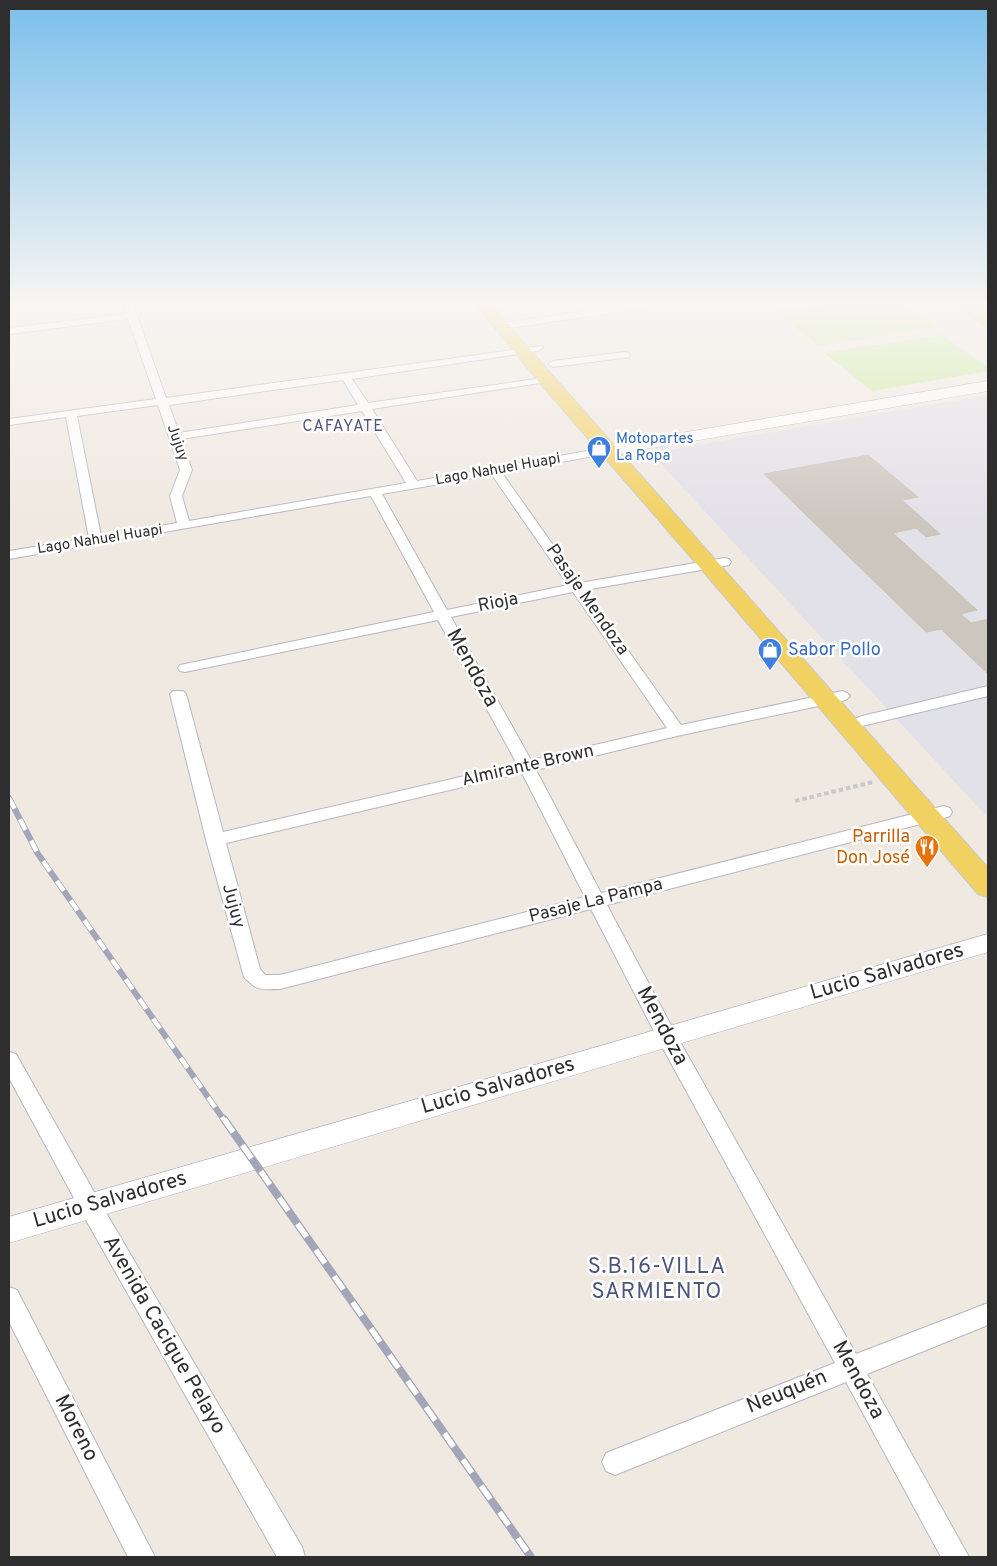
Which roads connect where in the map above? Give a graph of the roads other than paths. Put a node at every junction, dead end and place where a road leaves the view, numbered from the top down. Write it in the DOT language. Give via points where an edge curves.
graph roads {
  1 [pos="155,377"];
  2 [pos="338,377"];
  3 [pos="347,377"];
  4 [pos="524,377"];
  5 [pos="554,377"];
  6 [pos="988,386"];
  7 [pos="164,402"];
  8 [pos="367,408"];
  9 [pos="71,414"];
  10 [pos="9,422"];
  11 [pos="173,437"];
  12 [pos="618,449"];
  13 [pos="495,471"];
  14 [pos="414,485"];
  15 [pos="374,491"];
  16 [pos="184,526"];
  17 [pos="96,541"];
  18 [pos="9,555"];
  19 [pos="717,564"];
  20 [pos="578,587"];
  21 [pos="442,614"];
  22 [pos="185,668"];
  23 [pos="988,691"];
  24 [pos="178,694"];
  25 [pos="834,698"];
  26 [pos="862,721"];
  27 [pos="677,731"];
  28 [pos="526,766"];
  29 [pos="936,814"];
  30 [pos="215,840"];
  31 [pos="988,864"];
  32 [pos="988,887"];
  33 [pos="597,901"];
  34 [pos="988,942"];
  35 [pos="251,972"];
  36 [pos="668,1037"];
  37 [pos="9,1060"];
  38 [pos="90,1206"];
  39 [pos="9,1230"];
  40 [pos="9,1298"];
  41 [pos="988,1314"];
  42 [pos="851,1367"];
  43 [pos="615,1462"];
  44 [pos="142,1557"];
  45 [pos="292,1557"];
  46 [pos="956,1557"];
  1 -- 7 [label="street, Jujuy"];
  2 -- 7 [label="street"];
  3 -- 8 [label="street"];
  4 -- 8 [label="street"];
  5 -- 12 [label="main road"];
  6 -- 12 [label="main road, Lago Nahuel Huapi"];
  7 -- 9 [label="street"];
  7 -- 11 [label="street, Jujuy"];
  8 -- 11 [label="street"];
  8 -- 14 [label="street"];
  9 -- 10 [label="street"];
  9 -- 17 [label="street"];
  11 -- 16 [label="street, Jujuy" via="186,470 176,496"];
  12 -- 13 [label="street, Lago Nahuel Huapi"];
  12 -- 19 [label="main road"];
  13 -- 14 [label="street, Lago Nahuel Huapi"];
  13 -- 20 [label="street, Pasaje Mendoza"];
  14 -- 15 [label="street, Lago Nahuel Huapi"];
  15 -- 16 [label="street, Lago Nahuel Huapi"];
  15 -- 21 [label="street, Mendoza"];
  16 -- 17 [label="street, Lago Nahuel Huapi"];
  17 -- 18 [label="street, Lago Nahuel Huapi"];
  19 -- 20 [label="street, Rioja"];
  19 -- 25 [label="main road"];
  20 -- 21 [label="street, Rioja"];
  20 -- 27 [label="street, Pasaje Mendoza"];
  21 -- 22 [label="street, Rioja"];
  21 -- 28 [label="street, Mendoza"];
  23 -- 26 [label="street"];
  24 -- 30 [label="street, Jujuy"];
  25 -- 26 [label="main road"];
  25 -- 27 [label="street, Almirante Brown"];
  25 -- 29 [label="main road" via="893,777"];
  26 -- 29 [label="main road"];
  27 -- 28 [label="street, Almirante Brown"];
  28 -- 30 [label="street, Almirante Brown"];
  28 -- 33 [label="street, Mendoza"];
  29 -- 31 [label="main road"];
  29 -- 32 [label="main road"];
  29 -- 33 [label="street, Pasaje La Pampa"];
  30 -- 35 [label="street, Jujuy"];
  33 -- 35 [label="street, Pasaje La Pampa" via="280,982 260,982"];
  33 -- 36 [label="street, Mendoza"];
  34 -- 36 [label="street, Lucio Salvadores"];
  36 -- 38 [label="street, Lucio Salvadores"];
  36 -- 42 [label="street, Mendoza"];
  37 -- 38 [label="street, Avenida Cacique Pelayo"];
  38 -- 39 [label="street, Lucio Salvadores"];
  38 -- 45 [label="street, Avenida Cacique Pelayo"];
  40 -- 44 [label="street, Moreno"];
  41 -- 42 [label="street, Neuquén"];
  42 -- 43 [label="street, Neuquén"];
  42 -- 46 [label="street, Mendoza"];
}
